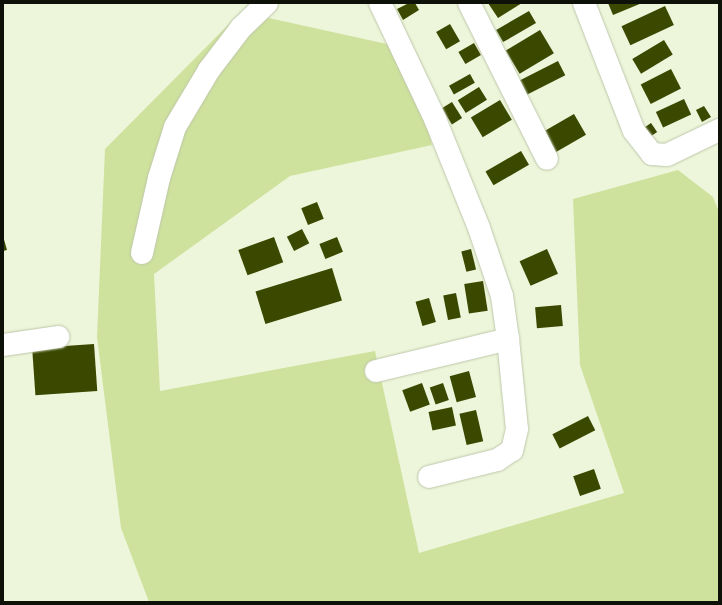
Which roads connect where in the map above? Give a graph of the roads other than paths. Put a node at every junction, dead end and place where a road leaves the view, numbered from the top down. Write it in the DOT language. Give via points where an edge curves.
graph roads {
  1 [pos="268,3"];
  2 [pos="380,3"];
  3 [pos="468,3"];
  4 [pos="584,3"];
  5 [pos="719,130"];
  6 [pos="547,159"];
  7 [pos="142,253"];
  8 [pos="58,337"];
  9 [pos="508,339"];
  10 [pos="3,345"];
  11 [pos="376,371"];
  12 [pos="429,477"];
  1 -- 7 [label="street" via="241,28 209,70 175,127 159,178"];
  2 -- 9 [label="street" via="435,119 479,228 502,296"];
  3 -- 6 [label="street"];
  4 -- 5 [label="street" via="634,131 652,154 667,155"];
  8 -- 10 [label="street"];
  9 -- 11 [label="street"];
  9 -- 12 [label="street" via="517,429 512,450 497,460"];
}
